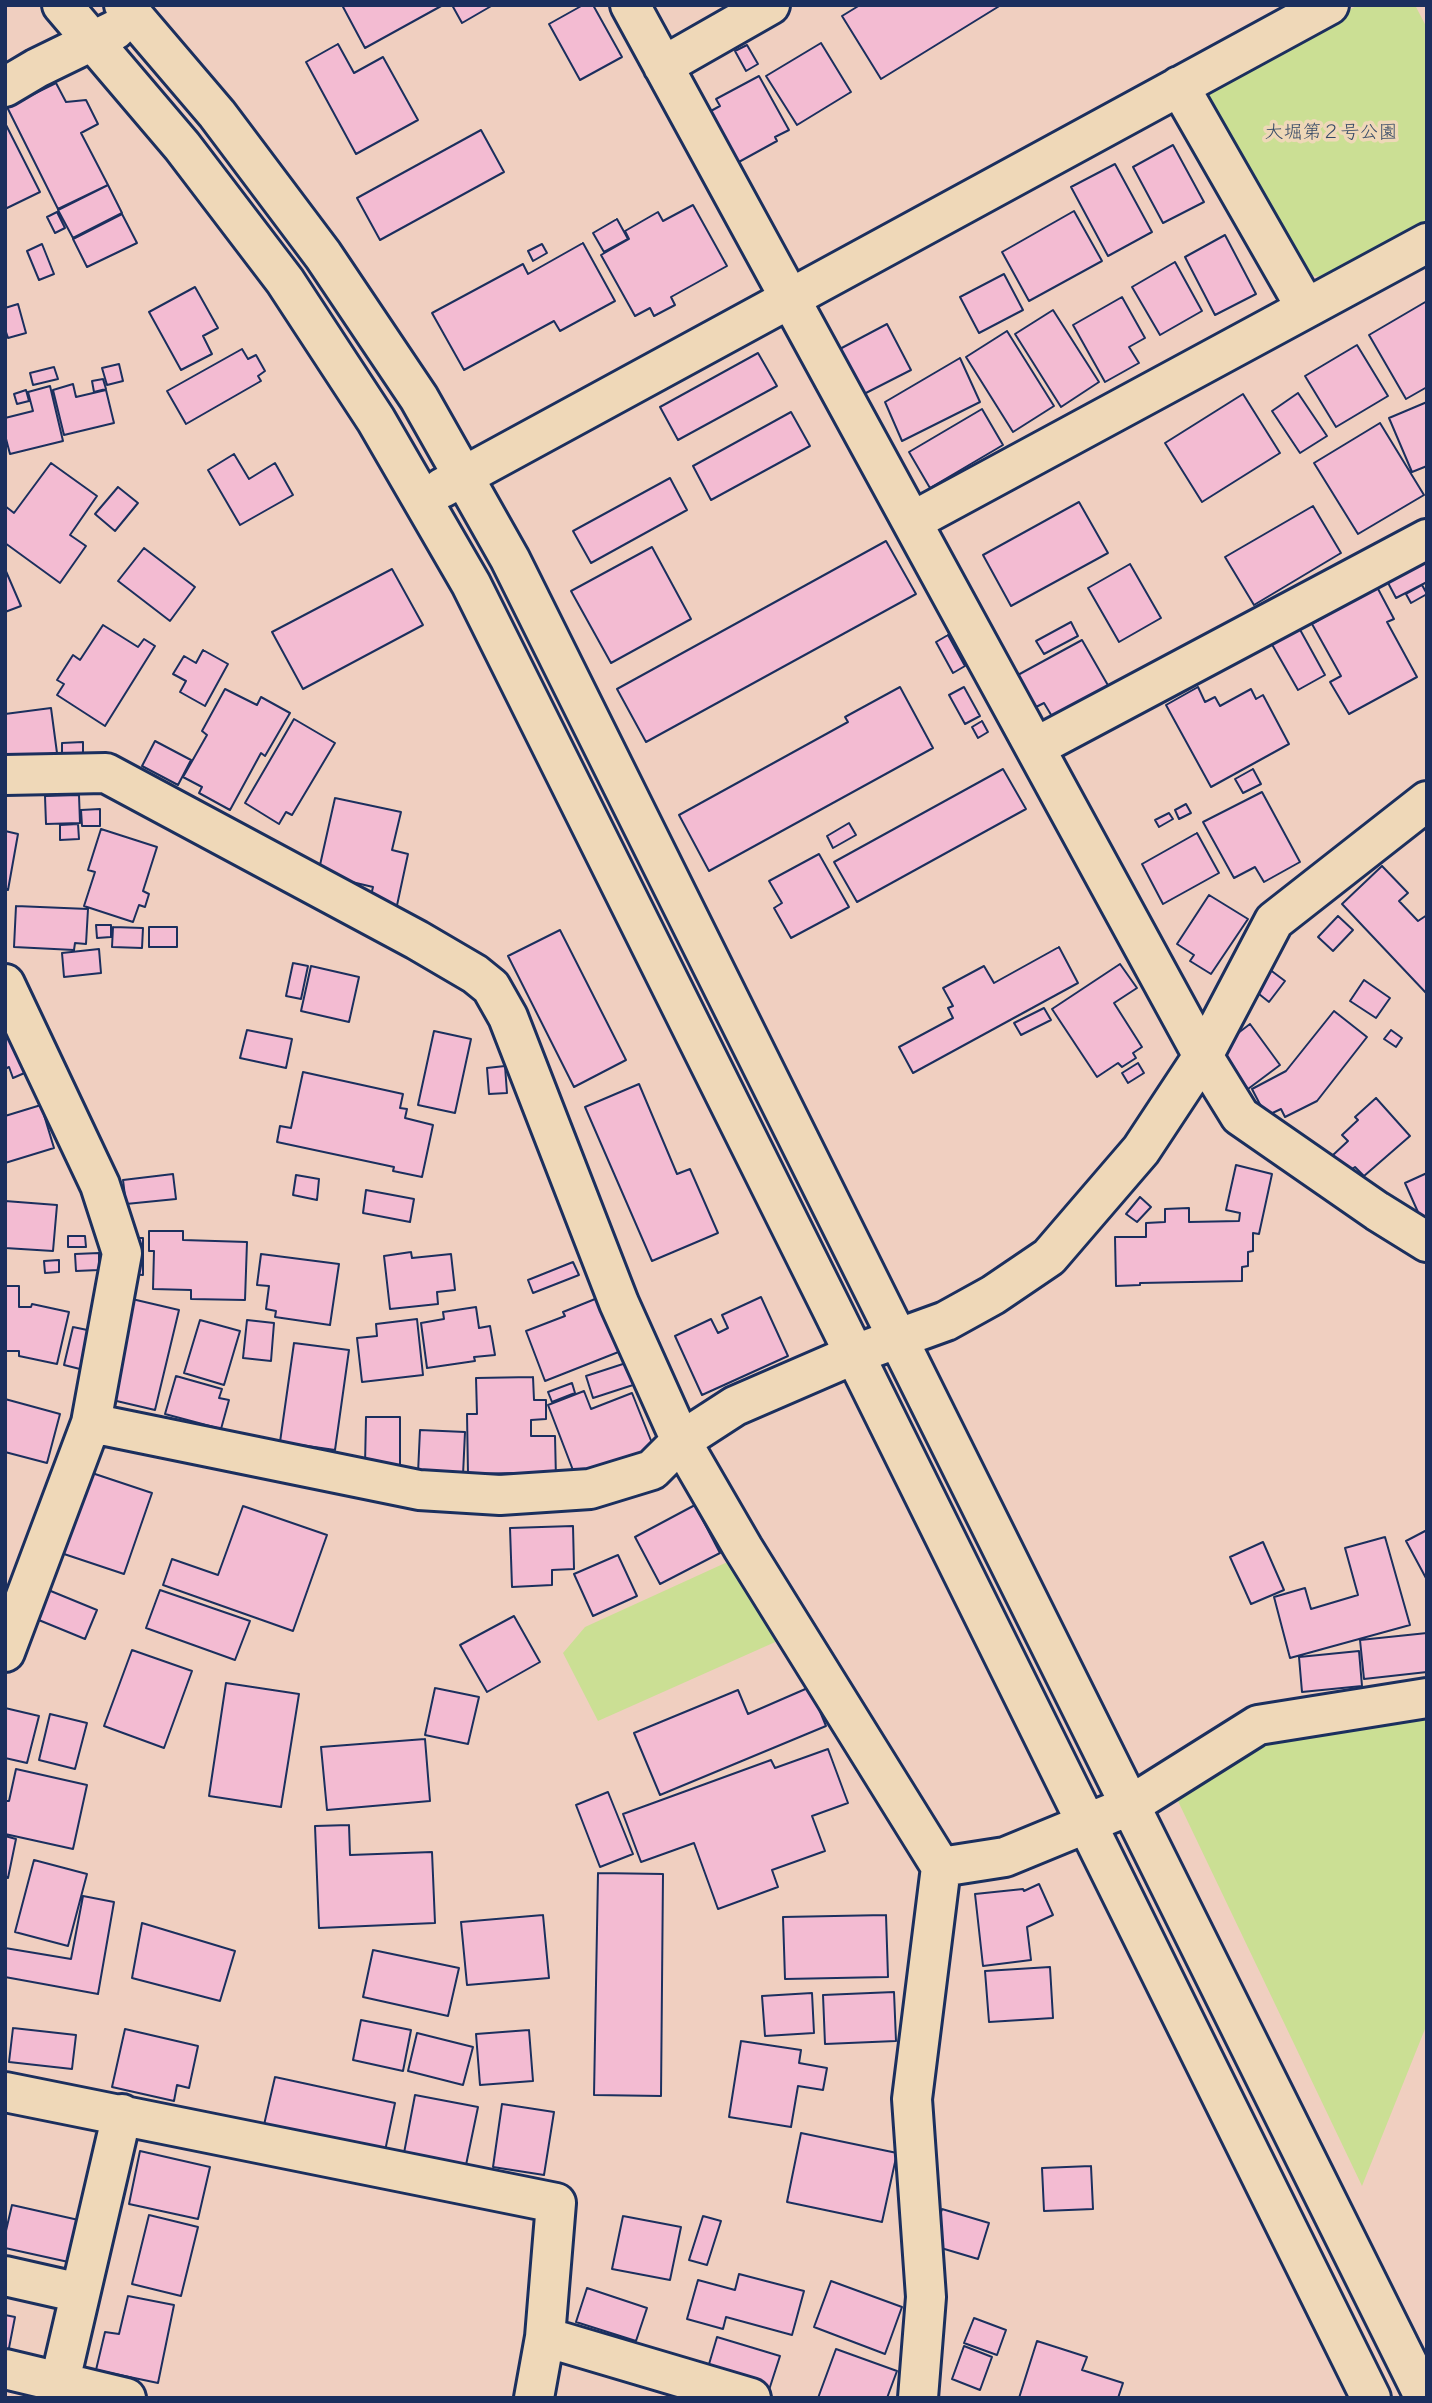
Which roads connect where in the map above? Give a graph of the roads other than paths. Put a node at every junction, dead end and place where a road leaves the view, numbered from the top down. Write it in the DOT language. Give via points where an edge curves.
graph roads {
  1 [pos="62,5"];
  2 [pos="630,5"];
  3 [pos="770,5"];
  4 [pos="1329,5"];
  5 [pos="140,10"];
  6 [pos="94,42"];
  7 [pos="663,66"];
  8 [pos="1179,86"];
  9 [pos="5,88"];
  10 [pos="1427,243"];
  11 [pos="791,298"];
  12 [pos="1307,308"];
  13 [pos="463,476"];
  14 [pos="422,499"];
  15 [pos="913,521"];
  16 [pos="1427,539"];
  17 [pos="1036,747"];
  18 [pos="5,775"];
  19 [pos="1427,801"];
  20 [pos="5,984"];
  21 [pos="1203,1056"];
  22 [pos="1427,1242"];
  23 [pos="898,1338"];
  24 [pos="855,1354"];
  25 [pos="91,1423"];
  26 [pos="681,1441"];
  27 [pos="5,1652"];
  28 [pos="1427,1698"];
  29 [pos="1129,1806"];
  30 [pos="1088,1824"];
  31 [pos="941,1867"];
  32 [pos="5,2092"];
  33 [pos="122,2113"];
  34 [pos="5,2276"];
  35 [pos="80,2292"];
  36 [pos="545,2337"];
  37 [pos="5,2369"];
  38 [pos="60,2381"];
  39 [pos="126,2398"];
  40 [pos="534,2398"];
  41 [pos="751,2398"];
  42 [pos="918,2398"];
  43 [pos="1371,2398"];
  44 [pos="1425,2398"];
  1 -- 6 [label="street"];
  2 -- 7 [label="street"];
  3 -- 7 [label="street"];
  4 -- 8 [label="street"];
  5 -- 6 [label="street"];
  5 -- 13 [label="street" via="323,255 418,398"];
  6 -- 9 [label="street"];
  6 -- 14 [label="street" via="182,146 285,281"];
  7 -- 11 [label="street"];
  8 -- 11 [label="street"];
  8 -- 12 [label="street"];
  10 -- 12 [label="street"];
  11 -- 13 [label="street"];
  11 -- 15 [label="street"];
  12 -- 15 [label="street"];
  13 -- 14 [label="street"];
  13 -- 23 [label="street" via="510,559"];
  14 -- 24 [label="street" via="471,584"];
  15 -- 17 [label="street"];
  16 -- 17 [label="street"];
  17 -- 21 [label="street"];
  18 -- 26 [label="street" via="106,774 417,940 491,987 508,1017 619,1303"];
  19 -- 21 [label="street" via="1274,921"];
  20 -- 25 [label="street" via="100,1185 122,1254"];
  21 -- 22 [label="street" via="1240,1116"];
  21 -- 23 [label="street" via="1141,1150 1049,1257 946,1321"];
  23 -- 24 [label="street"];
  23 -- 29 [label="street"];
  24 -- 26 [label="street" via="735,1406"];
  24 -- 30 [label="street"];
  25 -- 26 [label="street" via="419,1490 500,1495 590,1489 652,1470"];
  25 -- 27 [label="street"];
  26 -- 31 [label="street"];
  28 -- 29 [label="street" via="1258,1725"];
  29 -- 30 [label="street"];
  29 -- 44 [label="street"];
  30 -- 31 [label="street" via="1005,1857"];
  30 -- 43 [label="street"];
  31 -- 42 [label="street" via="912,2099 926,2297"];
  32 -- 33 [label="street"];
  33 -- 35 [label="street"];
  33 -- 36 [label="street" via="556,2203"];
  34 -- 35 [label="street"];
  35 -- 38 [label="street"];
  36 -- 40 [label="street"];
  36 -- 41 [label="street"];
  37 -- 38 [label="street"];
  38 -- 39 [label="street"];
}
